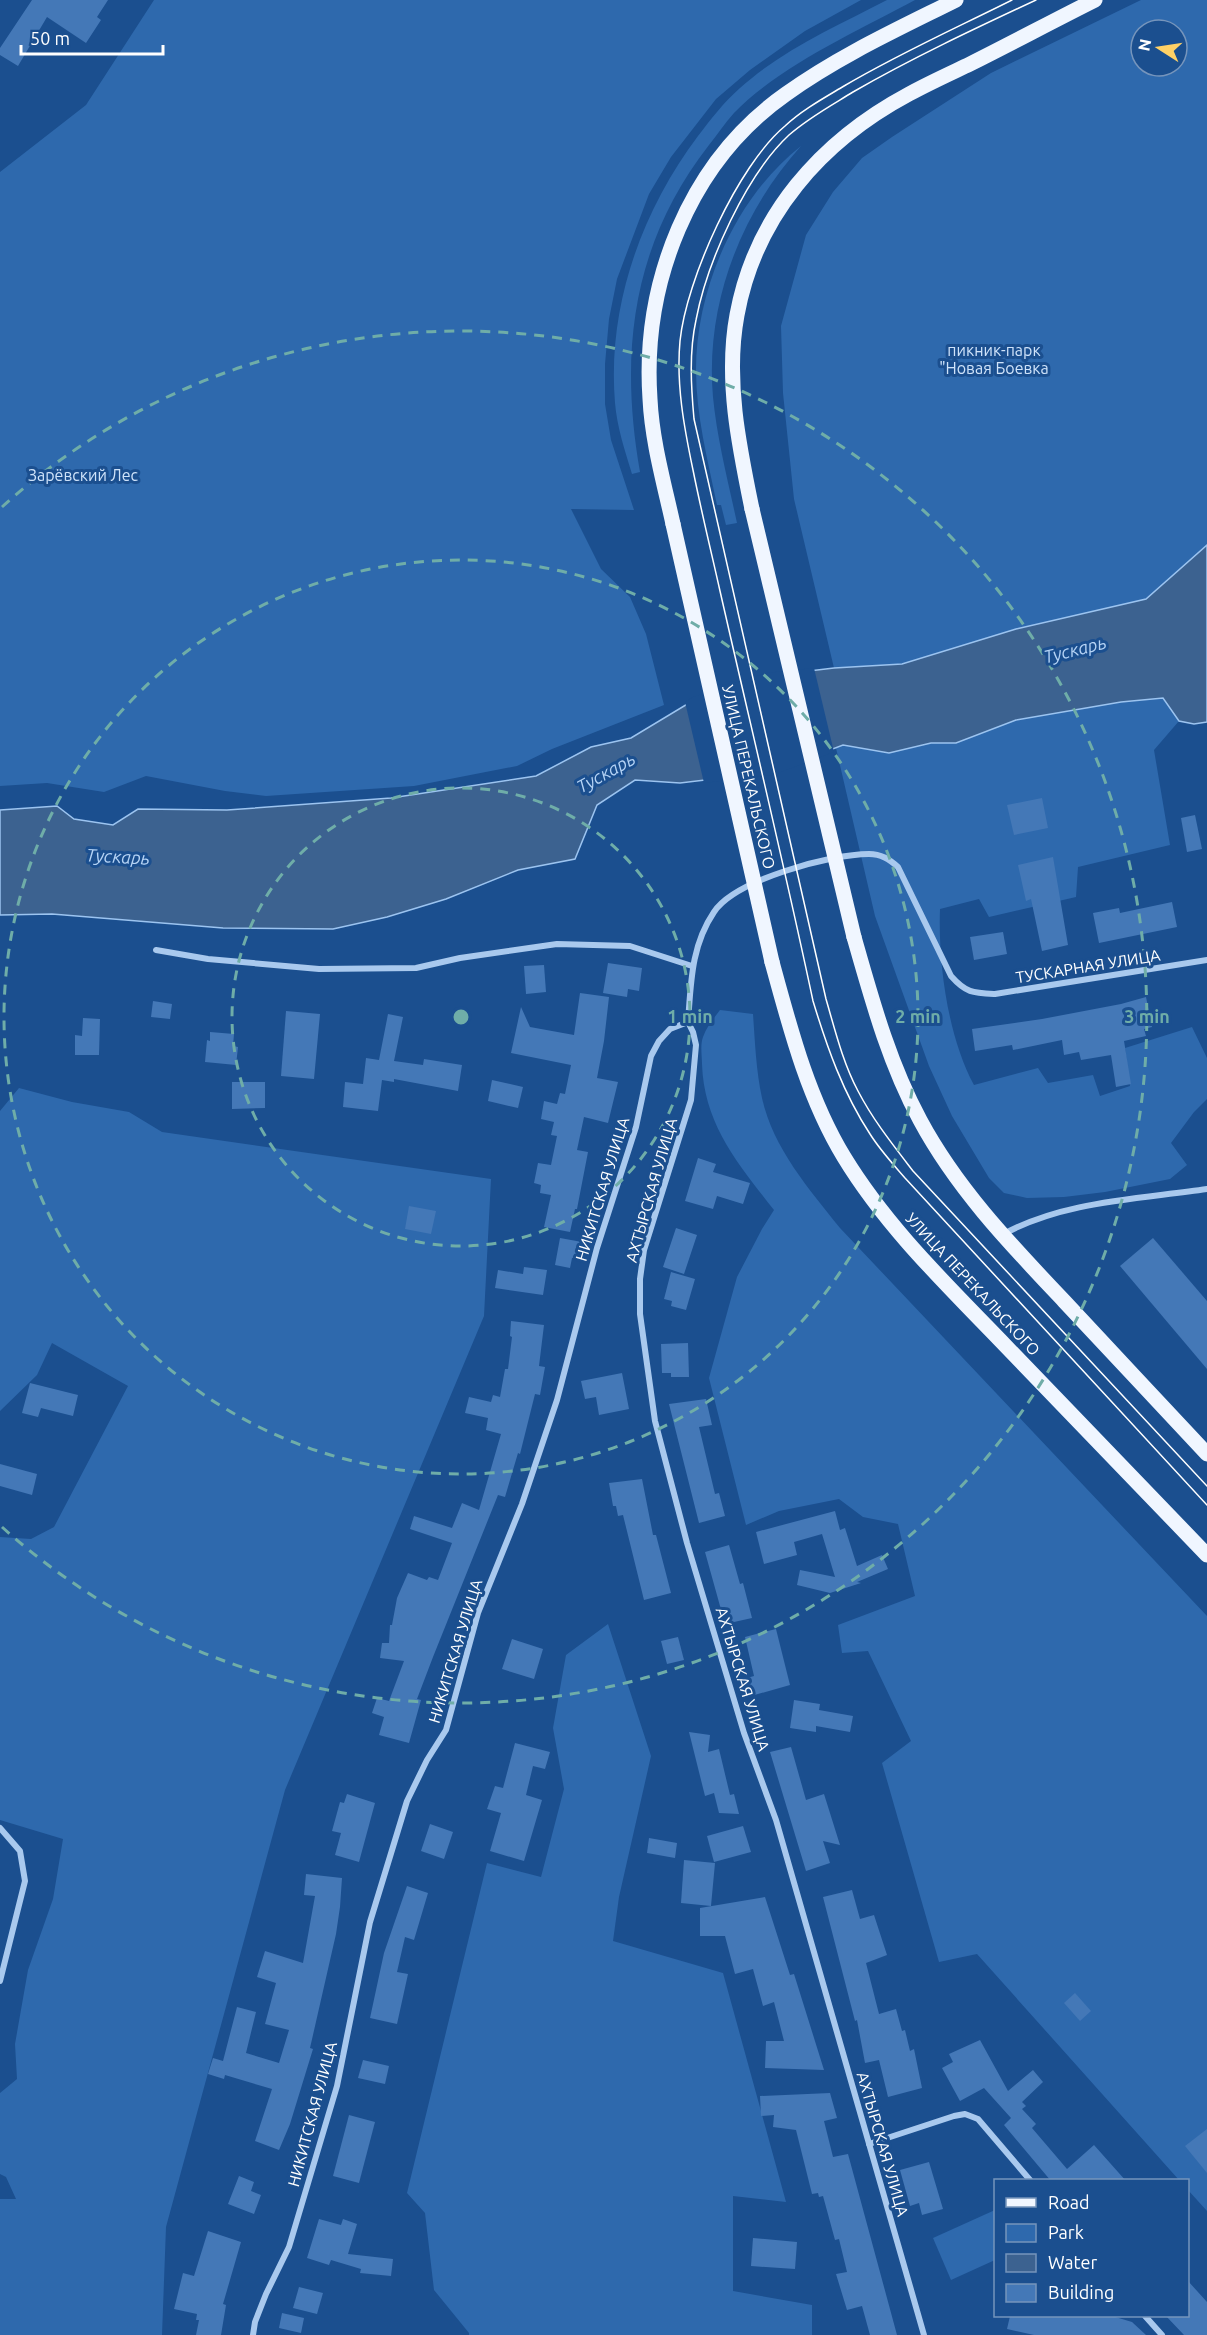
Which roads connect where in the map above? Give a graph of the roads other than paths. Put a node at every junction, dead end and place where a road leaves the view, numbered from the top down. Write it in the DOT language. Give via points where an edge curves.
graph roads {
  1 [pos="956,0"];
  2 [pos="1095,0"];
  3 [pos="156,950"];
  4 [pos="1207,960"];
  5 [pos="692,966"];
  6 [pos="974,993"];
  7 [pos="688,1022"];
  8 [pos="1207,1189"];
  9 [pos="1002,1235"];
  10 [pos="1207,1454"];
  11 [pos="1207,1555"];
  12 [pos="0,1828"];
  13 [pos="0,1981"];
  14 [pos="869,2144"];
  15 [pos="1028,2179"];
  16 [pos="1146,2317"];
  17 [pos="253,2335"];
  18 [pos="924,2335"];
  19 [pos="1162,2335"];
  1 -- 11 [label="main road, УЛИЦА ПЕРЕКАЛЬСКОГО, bridge" via="844,55 784,95 746,127 718,160 673,240 652,319 648,358 656,444 772,962 793,1038 820,1111 868,1193 914,1250"];
  2 -- 9 [label="main road, bridge" via="907,95 857,128 822,158 789,193 761,239 737,316 734,404 741,458 854,937 877,1019 921,1122 961,1185"];
  3 -- 5 [label="street" via="319,969 416,968 557,944 630,946"];
  4 -- 6 [label="street, ТУСКАРНАЯ УЛИЦА" via="995,994"];
  5 -- 6 [label="street, АХТЫРСКАЯ УЛИЦА" via="700,936 724,899 778,873 815,862 870,854 888,858 898,867 951,976 960,987"];
  5 -- 7 [label="street, АХТЫРСКАЯ УЛИЦА"];
  7 -- 14 [label="street, АХТЫРСКАЯ УЛИЦА" via="696,1045 691,1100 644,1250 640,1279 640,1314 655,1421 694,1565 744,1733 776,1820"];
  7 -- 17 [label="street, НИКИТСКАЯ УЛИЦА" via="670,1029 651,1056 636,1127 597,1248 557,1400 522,1504 478,1614 446,1730 407,1801 370,1922 337,2086 289,2247 266,2294"];
  8 -- 9 [label="street" via="1063,1210"];
  9 -- 10 [label="main road"];
  12 -- 13 [label="street" via="20,1851 25,1881"];
  14 -- 15 [label="street" via="965,2114 978,2119"];
  14 -- 18 [label="street, АХТЫРСКАЯ УЛИЦА"];
  16 -- 19 [label="street"];
}
